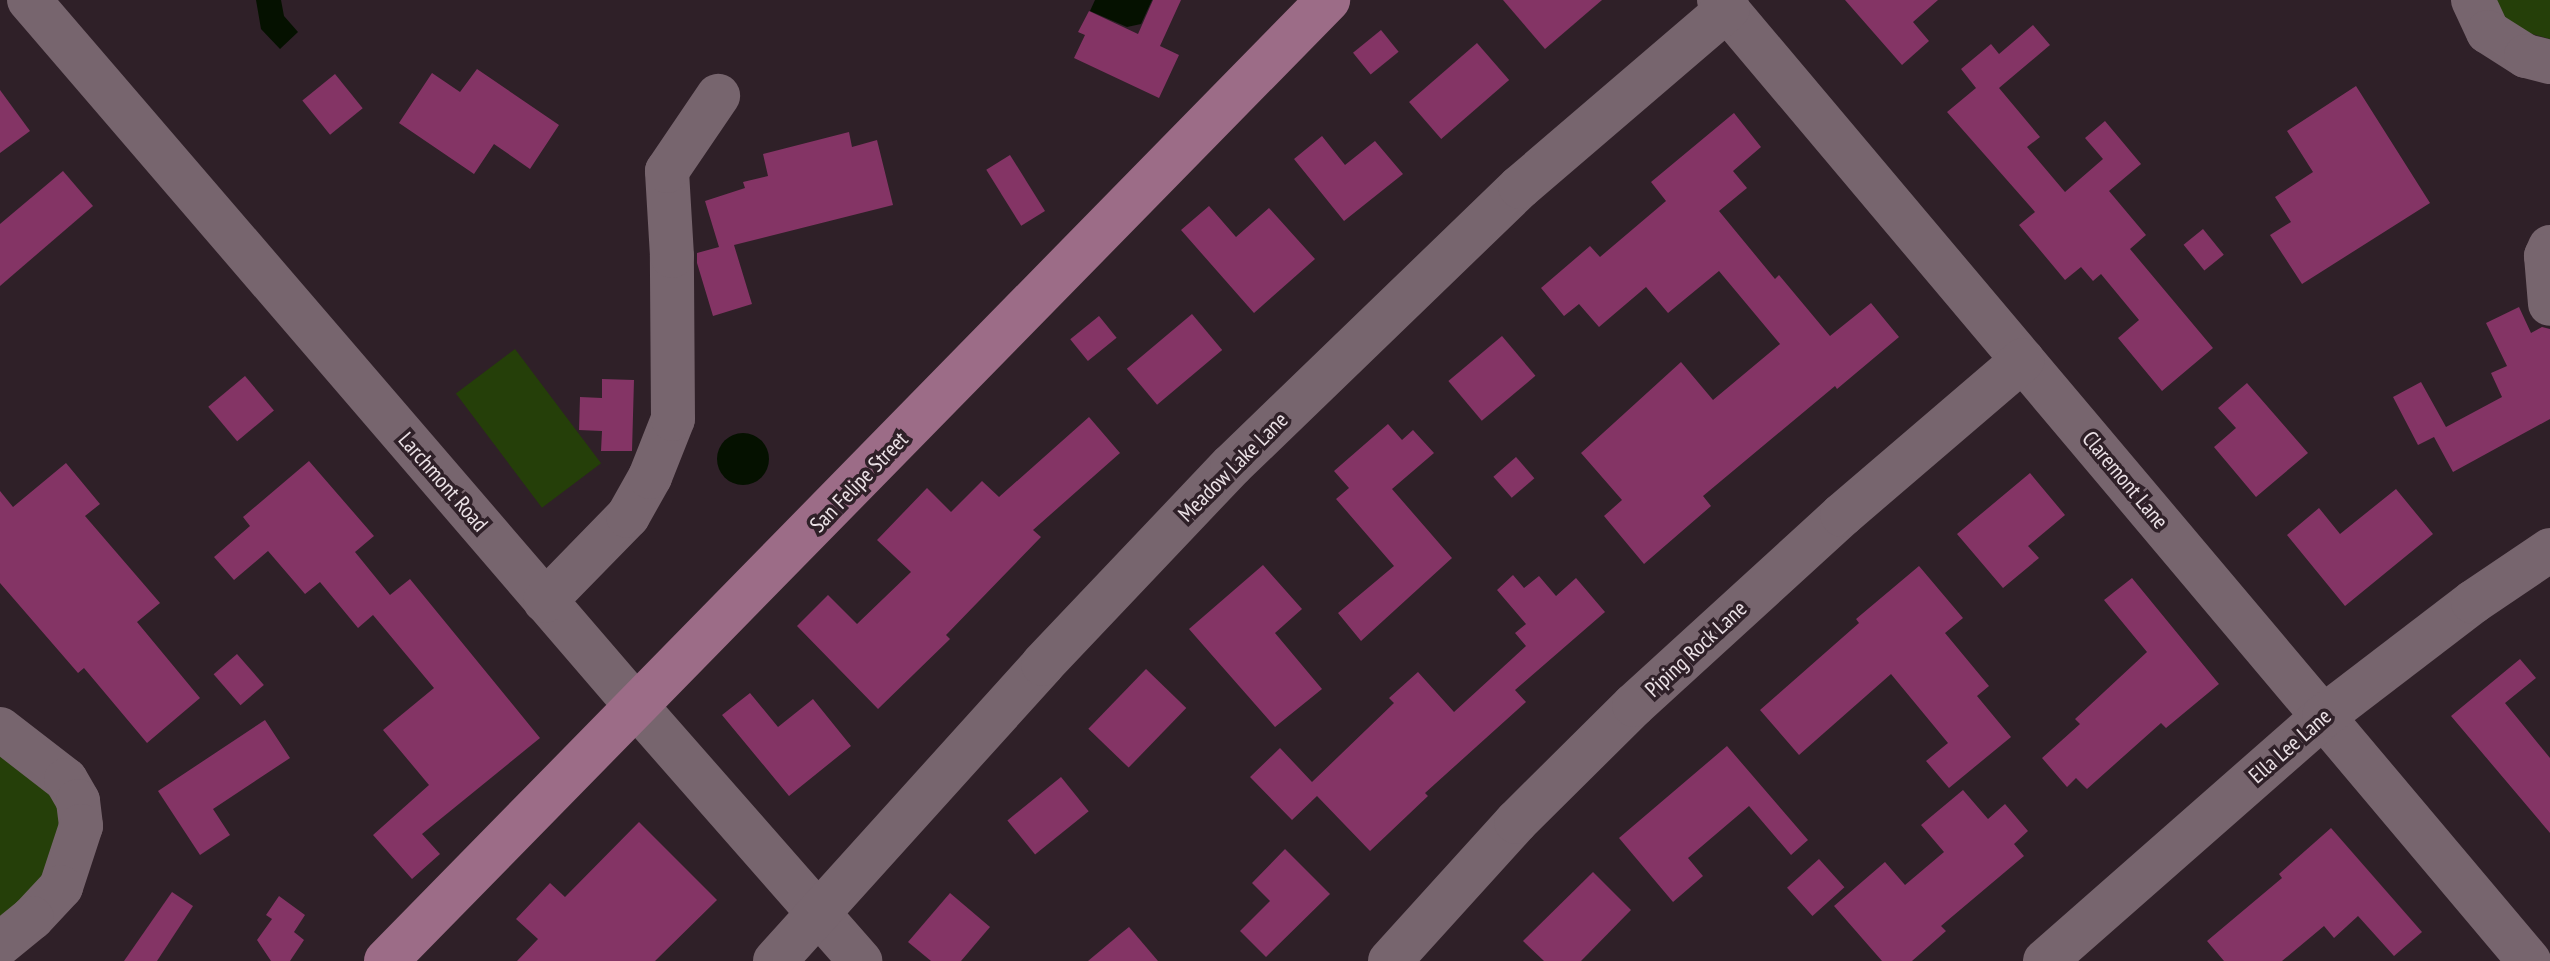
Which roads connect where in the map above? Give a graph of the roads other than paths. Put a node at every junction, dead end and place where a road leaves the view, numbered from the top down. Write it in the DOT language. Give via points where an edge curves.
graph roads {
  1 [pos="29,0"];
  2 [pos="1328,0"];
  3 [pos="2473,0"];
  4 [pos="1723,4"];
  5 [pos="2550,62"];
  6 [pos="718,96"];
  7 [pos="2550,247"];
  8 [pos="2550,304"];
  9 [pos="2023,360"];
  10 [pos="2550,550"];
  11 [pos="545,601"];
  12 [pos="638,708"];
  13 [pos="2324,716"];
  14 [pos="0,729"];
  15 [pos="817,910"];
  16 [pos="0,944"];
  17 [pos="386,961"];
  18 [pos="775,961"];
  19 [pos="860,961"];
  20 [pos="1390,961"];
  21 [pos="2045,961"];
  22 [pos="2529,961"];
  1 -- 11 [label="street, Larchmont Road"];
  2 -- 12 [label="main road, San Felipe Street"];
  3 -- 5 [label="street" via="2488,32 2526,56"];
  4 -- 9 [label="street, Claremont Lane"];
  4 -- 15 [label="street, Meadow Lake Lane" via="1520,187 1232,465"];
  6 -- 11 [label="street" via="667,171 673,419 628,516"];
  7 -- 8 [label="street"];
  9 -- 13 [label="street, Claremont Lane"];
  9 -- 20 [label="street, Piping Rock Lane" via="1842,515 1634,705 1516,822"];
  10 -- 13 [label="street, Ella Lee Lane"];
  11 -- 12 [label="street, Larchmont Road"];
  12 -- 15 [label="street, Larchmont Road"];
  12 -- 17 [label="main road, San Felipe Street"];
  13 -- 21 [label="street, Ella Lee Lane"];
  13 -- 22 [label="street, Claremont Lane"];
  14 -- 16 [label="street" via="66,780 78,801 81,826 61,887"];
  15 -- 18 [label="street, Meadow Lake Lane"];
  15 -- 19 [label="street, Larchmont Road"];
}
